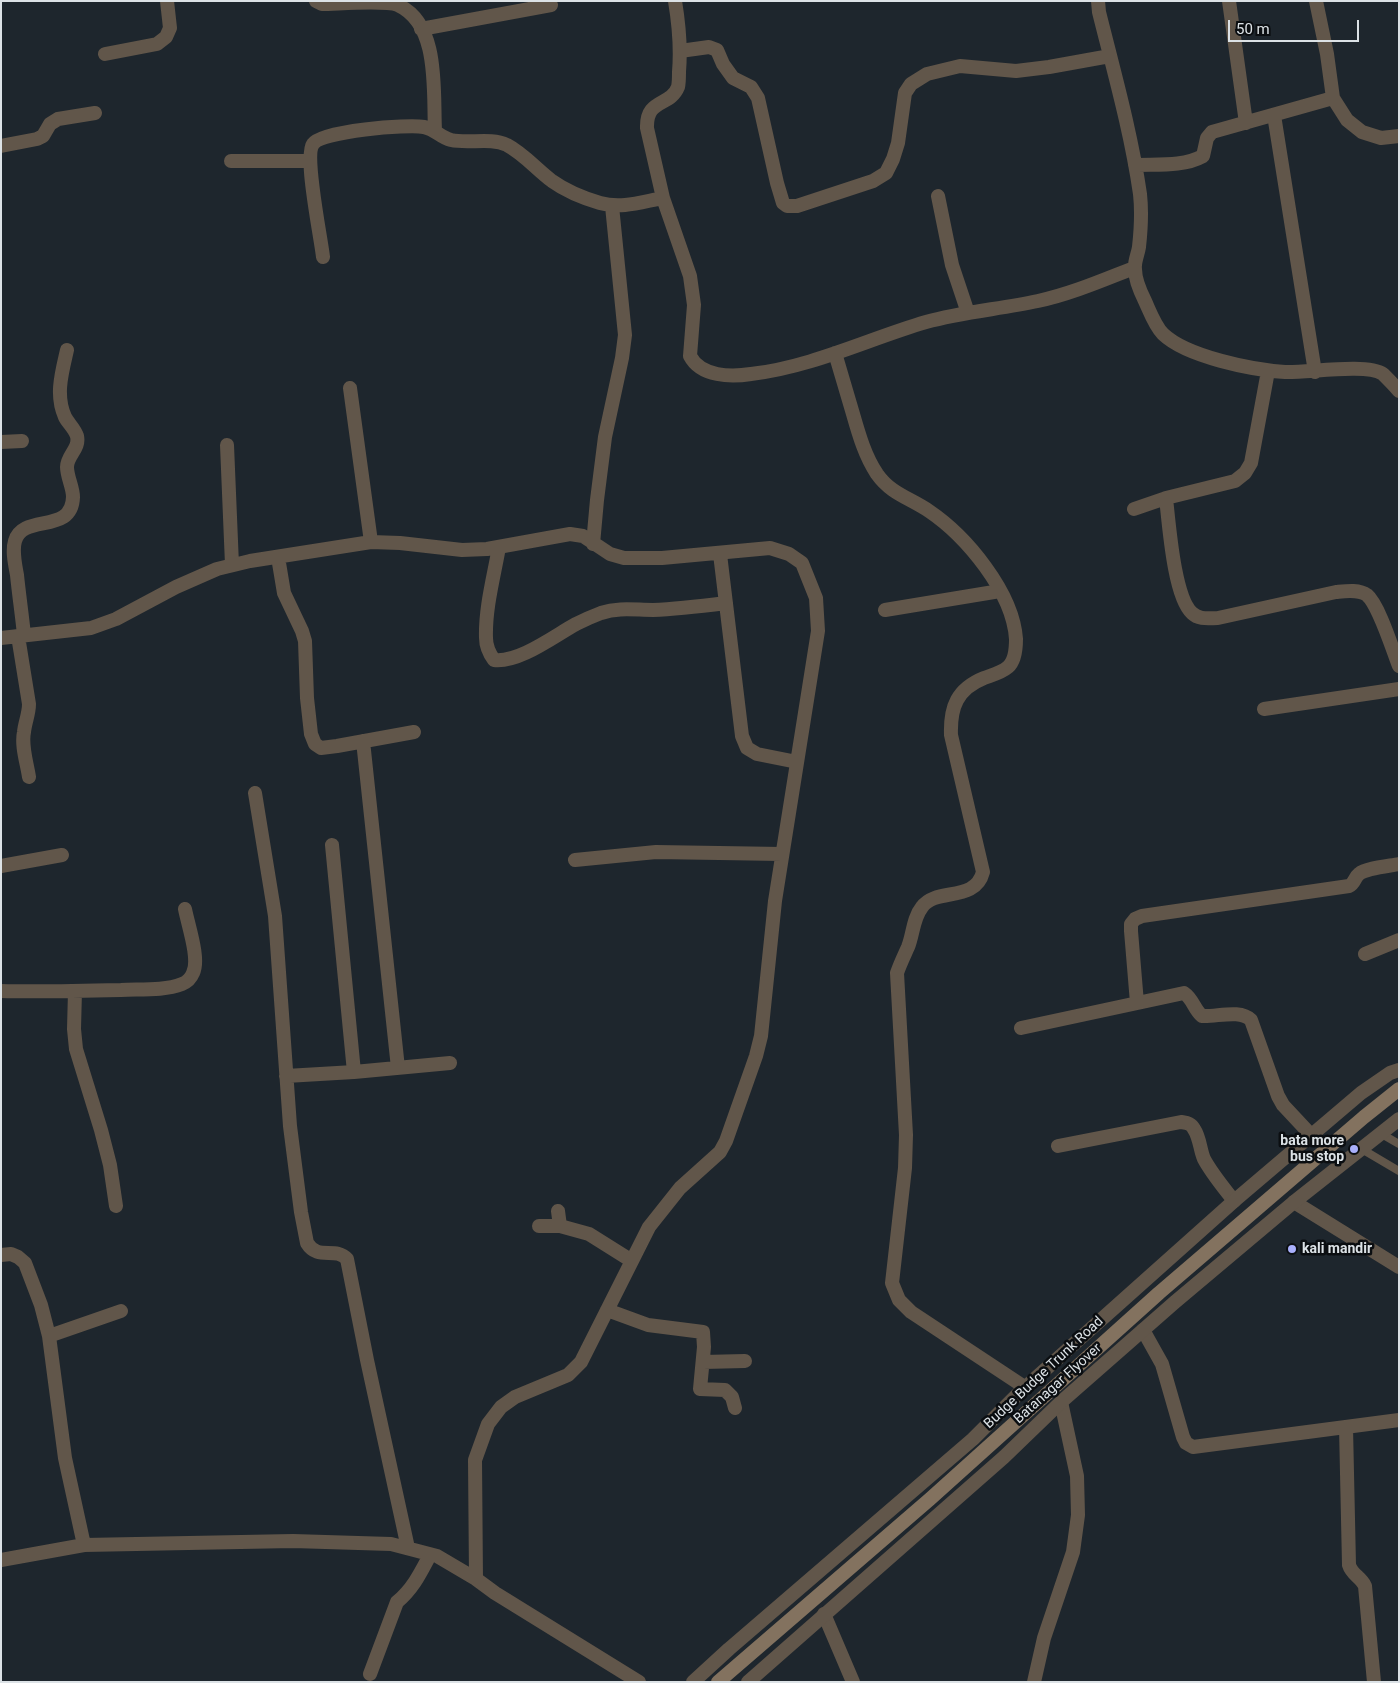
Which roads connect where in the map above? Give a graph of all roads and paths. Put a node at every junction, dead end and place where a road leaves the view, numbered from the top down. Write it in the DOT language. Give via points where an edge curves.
graph roads {
  1 [pos="167,1"];
  2 [pos="316,1"];
  3 [pos="675,1"];
  4 [pos="1098,1"];
  5 [pos="1228,1"];
  6 [pos="1316,1"];
  7 [pos="551,5"];
  8 [pos="422,29"];
  9 [pos="680,51"];
  10 [pos="105,54"];
  11 [pos="1110,56"];
  12 [pos="1333,98"];
  13 [pos="95,113"];
  14 [pos="1274,114"];
  15 [pos="1246,123"];
  16 [pos="435,130"];
  17 [pos="1399,136"];
  18 [pos="1,146"];
  19 [pos="310,161"];
  20 [pos="231,162"];
  21 [pos="1135,165"];
  22 [pos="938,196"];
  23 [pos="663,198"];
  24 [pos="612,206"];
  25 [pos="323,257"];
  26 [pos="1134,268"];
  27 [pos="968,313"];
  28 [pos="67,350"];
  29 [pos="834,353"];
  30 [pos="1268,371"];
  31 [pos="1315,372"];
  32 [pos="350,388"];
  33 [pos="1399,390"];
  34 [pos="22,441"];
  35 [pos="1,442"];
  36 [pos="227,445"];
  37 [pos="1166,498"];
  38 [pos="1134,509"];
  39 [pos="371,542"];
  40 [pos="594,544"];
  41 [pos="499,547"];
  42 [pos="720,554"];
  43 [pos="278,556"];
  44 [pos="232,565"];
  45 [pos="1000,591"];
  46 [pos="726,603"];
  47 [pos="885,610"];
  48 [pos="21,636"];
  49 [pos="1,638"];
  50 [pos="1399,666"];
  51 [pos="1399,689"];
  52 [pos="1264,709"];
  53 [pos="414,732"];
  54 [pos="363,741"];
  55 [pos="797,762"];
  56 [pos="29,776"];
  57 [pos="255,792"];
  58 [pos="332,845"];
  59 [pos="782,854"];
  60 [pos="62,855"];
  61 [pos="575,860"];
  62 [pos="1399,864"];
  63 [pos="1,866"];
  64 [pos="185,909"];
  65 [pos="1399,940"];
  66 [pos="1365,954"];
  67 [pos="1,990"];
  68 [pos="75,991"];
  69 [pos="1137,1003"];
  70 [pos="1021,1028"];
  71 [pos="450,1063"];
  72 [pos="398,1068"];
  73 [pos="1399,1070"];
  74 [pos="354,1072"];
  75 [pos="286,1076"];
  76 [pos="1399,1089"];
  77 [pos="1399,1119"];
  78 [pos="1380,1133"];
  79 [pos="1311,1135"];
  80 [pos="1399,1144"];
  81 [pos="1058,1146"];
  82 [pos="1360,1148"];
  83 [pos="1399,1171"];
  84 [pos="1234,1201"];
  85 [pos="1294,1202"];
  86 [pos="116,1206"];
  87 [pos="558,1211"];
  88 [pos="539,1226"];
  89 [pos="560,1226"];
  90 [pos="1,1255"];
  91 [pos="632,1261"];
  92 [pos="1399,1267"];
  93 [pos="607,1310"];
  94 [pos="121,1311"];
  95 [pos="1143,1330"];
  96 [pos="49,1336"];
  97 [pos="744,1361"];
  98 [pos="703,1362"];
  99 [pos="1022,1391"];
  100 [pos="1061,1402"];
  101 [pos="735,1408"];
  102 [pos="1399,1420"];
  103 [pos="1346,1427"];
  104 [pos="84,1545"];
  105 [pos="408,1548"];
  106 [pos="430,1555"];
  107 [pos="1,1560"];
  108 [pos="476,1579"];
  109 [pos="824,1614"];
  110 [pos="370,1674"];
  111 [pos="639,1682"];
  112 [pos="693,1682"];
  113 [pos="718,1682"];
  114 [pos="748,1682"];
  115 [pos="853,1682"];
  116 [pos="1034,1682"];
  117 [pos="1374,1682"];
  1 -- 10 [label="street" via="170,28 166,37 157,44"];
  2 -- 8 [label="street" via="322,4 396,4 410,13"];
  3 -- 9 [label="street"];
  4 -- 11 [label="street"];
  5 -- 15 [label="street"];
  6 -- 12 [label="street"];
  7 -- 8 [label="street"];
  8 -- 16 [label="street" via="428,40 432,63"];
  9 -- 11 [label="street" via="708,47 717,50 733,78 752,88 758,98 777,183 787,206 796,206 873,181 886,173 898,143 905,93 911,84 927,74 960,66 1016,71"];
  9 -- 23 [label="street" via="678,87 646,118"];
  11 -- 21 [label="street"];
  12 -- 14 [label="street"];
  12 -- 17 [label="street" via="1347,120 1362,132 1381,138"];
  13 -- 18 [label="street" via="58,120 37,139"];
  14 -- 15 [label="street"];
  14 -- 31 [label="street"];
  15 -- 21 [label="street" via="1212,132 1202,156 1195,160"];
  16 -- 19 [label="street" via="415,126 332,135 313,143"];
  16 -- 24 [label="street" via="450,140 505,144 565,189"];
  19 -- 20 [label="street"];
  19 -- 25 [label="street"];
  21 -- 26 [label="street" via="1142,215"];
  22 -- 27 [label="street" via="952,265"];
  23 -- 24 [label="street"];
  23 -- 29 [label="street" via="690,276 694,305 690,356 694,363 703,370 725,375 750,374 793,366"];
  24 -- 40 [label="street" via="625,335 605,437"];
  26 -- 27 [label="street" via="1038,301"];
  26 -- 30 [label="street" via="1139,288 1163,334 1202,355"];
  27 -- 29 [label="street" via="926,322"];
  28 -- 48 [label="street" via="59,388 60,404 78,444 68,459 67,468 73,497 66,515 53,522 27,526 18,533 14,542"];
  29 -- 45 [label="street" via="864,450 877,474 888,487 928,510 956,532"];
  30 -- 31 [label="street"];
  30 -- 37 [label="street" via="1251,462 1245,473 1235,481"];
  31 -- 33 [label="street" via="1365,370 1382,373"];
  32 -- 39 [label="street"];
  34 -- 35 [label="street"];
  36 -- 44 [label="street"];
  37 -- 38 [label="street"];
  37 -- 50 [label="street" via="1178,586 1192,614 1218,618 1336,592 1356,591 1367,596 1376,608"];
  39 -- 41 [label="street" via="462,550"];
  39 -- 43 [label="street"];
  40 -- 41 [label="street" via="584,536 570,534"];
  40 -- 42 [label="street" via="624,558"];
  41 -- 46 [label="street" via="486,639 494,660 518,656 602,612"];
  42 -- 46 [label="street"];
  42 -- 55 [label="street" via="770,548 789,554 802,563 812,585 818,631"];
  43 -- 44 [label="street"];
  43 -- 54 [label="street" via="284,593 305,641 307,698 315,744 321,748"];
  44 -- 48 [label="street" via="176,587 116,619 91,628"];
  45 -- 47 [label="street"];
  45 -- 99 [label="street" via="1013,621 1014,658 1009,667 976,681 961,693 950,720 983,872 981,880 974,888 929,900 922,906 897,973 906,1135 892,1283 899,1300 911,1312"];
  46 -- 55 [label="street" via="742,736 747,748 757,754"];
  48 -- 49 [label="street"];
  48 -- 56 [label="street" via="30,712 23,739"];
  51 -- 52 [label="street"];
  53 -- 54 [label="street"];
  54 -- 72 [label="street"];
  55 -- 59 [label="street"];
  57 -- 75 [label="street" via="276,916"];
  58 -- 74 [label="street"];
  59 -- 61 [label="street" via="656,852"];
  59 -- 91 [label="street" via="761,1036 726,1142 720,1152 667,1202 649,1227"];
  60 -- 63 [label="street"];
  62 -- 69 [label="street" via="1360,873 1349,886 1136,919 1131,924 1131,931"];
  64 -- 68 [label="street" via="195,959 190,979 163,988"];
  65 -- 66 [label="street"];
  67 -- 68 [label="street"];
  68 -- 86 [label="street" via="76,1049 110,1165"];
  69 -- 70 [label="street"];
  69 -- 79 [label="street" via="1184,993 1202,1016 1247,1016 1278,1096"];
  71 -- 72 [label="street"];
  72 -- 74 [label="street"];
  73 -- 79 [label="street, Budge Budge Trunk Road" via="1361,1092"];
  74 -- 75 [label="street"];
  75 -- 105 [label="street" via="300,1212 307,1243 314,1251 338,1254 347,1259"];
  76 -- 113 [label="main road, Batanagar Flyover" via="1159,1293 930,1499"];
  77 -- 78 [label="street"];
  78 -- 80 [label="lane"];
  78 -- 82 [label="street"];
  79 -- 84 [label="street, Budge Budge Trunk Road"];
  81 -- 84 [label="street" via="1188,1123 1196,1132 1208,1166"];
  82 -- 83 [label="lane"];
  82 -- 85 [label="street"];
  84 -- 99 [label="street, Budge Budge Trunk Road"];
  85 -- 92 [label="street"];
  85 -- 95 [label="street"];
  87 -- 89 [label="street"];
  88 -- 89 [label="street"];
  89 -- 91 [label="street" via="589,1234"];
  90 -- 96 [label="street" via="11,1254 25,1264 42,1305"];
  91 -- 93 [label="street"];
  93 -- 98 [label="street" via="648,1325 703,1332"];
  93 -- 108 [label="street" via="576,1368 559,1379 515,1397 501,1407 488,1424 474,1460"];
  94 -- 96 [label="street"];
  95 -- 100 [label="street"];
  95 -- 103 [label="street" via="1162,1364 1183,1437 1193,1447"];
  96 -- 104 [label="street" via="65,1458"];
  97 -- 98 [label="street"];
  98 -- 101 [label="street" via="700,1389 725,1390 732,1397"];
  99 -- 112 [label="street, Budge Budge Trunk Road" via="973,1438"];
  100 -- 109 [label="street" via="1004,1457"];
  100 -- 116 [label="street" via="1077,1476 1078,1515 1073,1552 1044,1638"];
  102 -- 103 [label="street"];
  103 -- 117 [label="street" via="1349,1565 1365,1586"];
  104 -- 105 [label="street" via="293,1541 391,1544"];
  104 -- 107 [label="street"];
  105 -- 106 [label="street"];
  106 -- 108 [label="street"];
  106 -- 110 [label="street" via="407,1594 397,1602"];
  108 -- 111 [label="street"];
  109 -- 114 [label="street"];
  109 -- 115 [label="street"];
}
